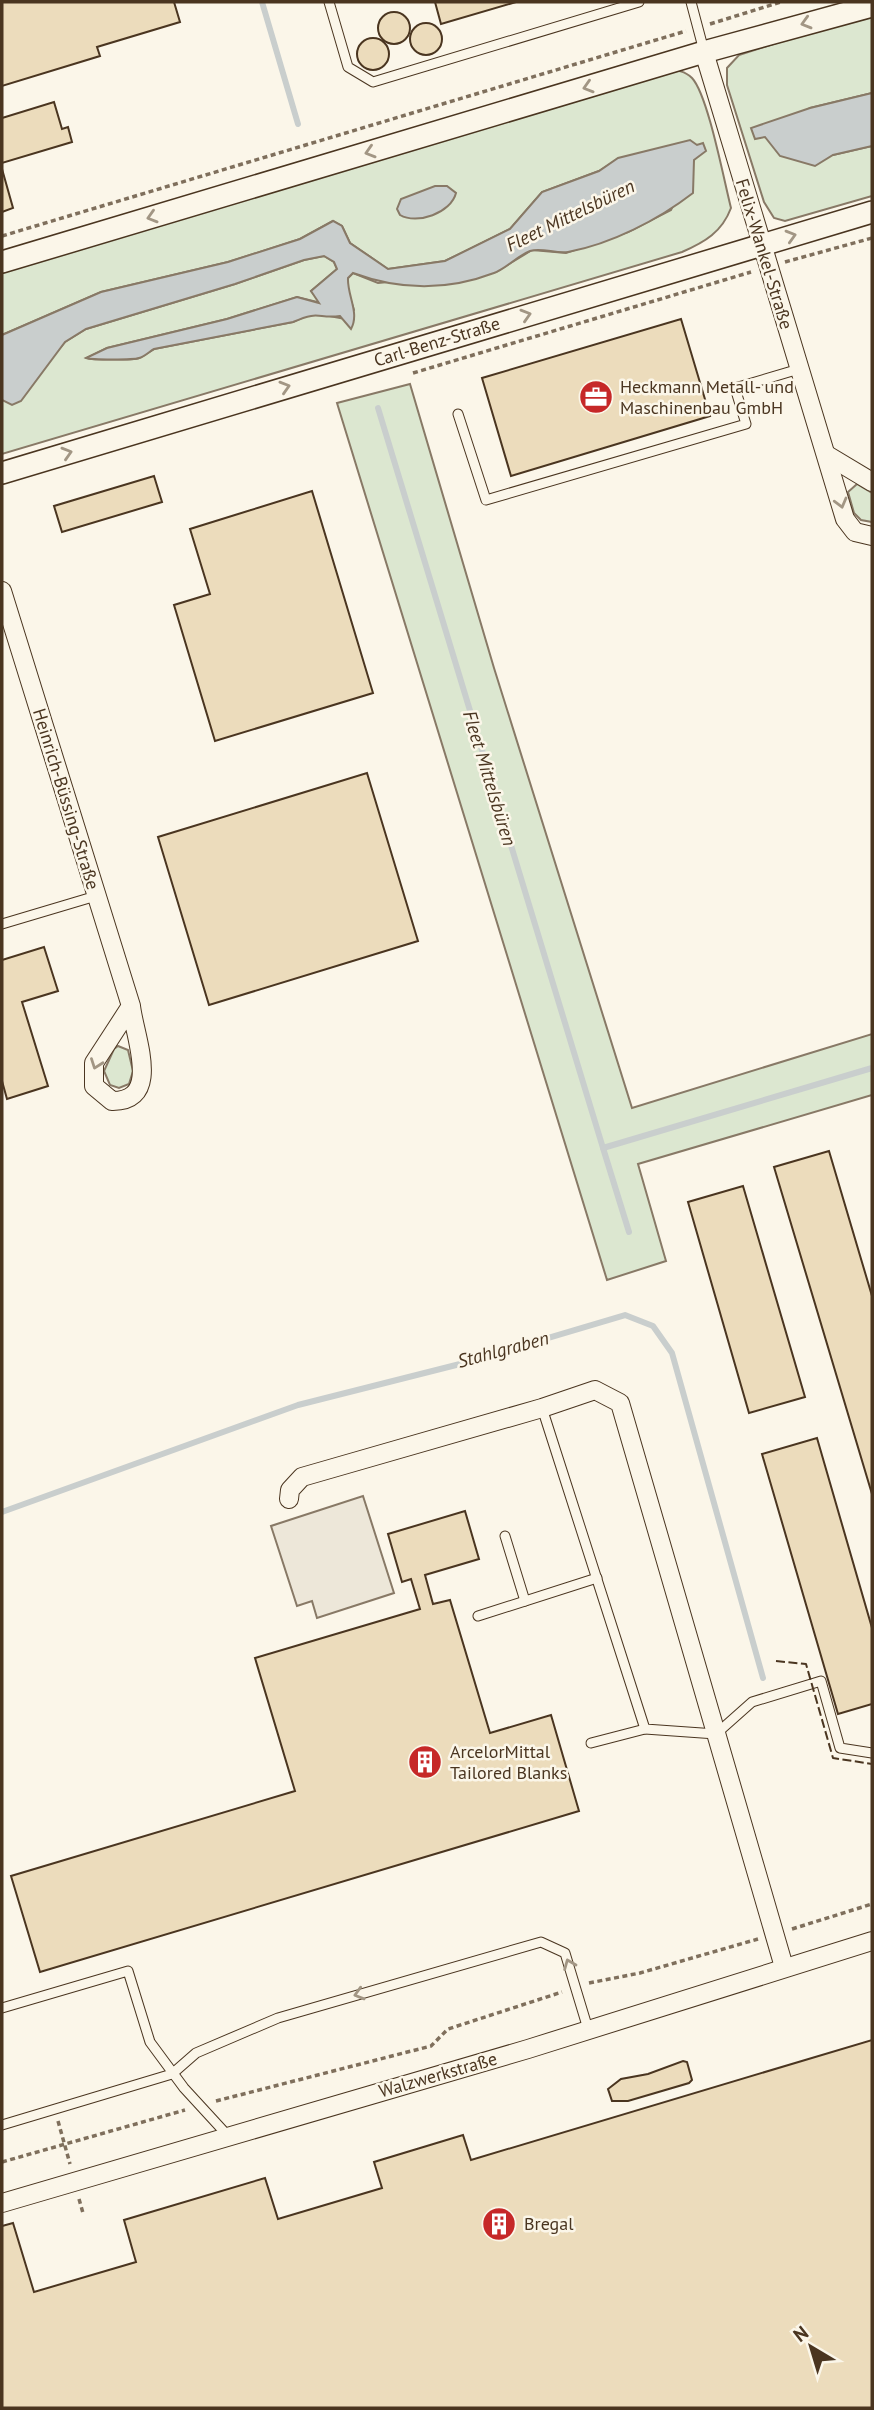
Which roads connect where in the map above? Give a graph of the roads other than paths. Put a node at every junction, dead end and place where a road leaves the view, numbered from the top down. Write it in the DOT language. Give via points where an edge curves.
graph roads {
  1 [pos="328,2"];
  2 [pos="639,2"];
  3 [pos="691,2"];
  4 [pos="872,6"];
  5 [pos="704,52"];
  6 [pos="872,212"];
  7 [pos="761,244"];
  8 [pos="2,262"];
  9 [pos="799,369"];
  10 [pos="458,414"];
  11 [pos="827,455"];
  12 [pos="2,473"];
  13 [pos="872,482"];
  14 [pos="872,536"];
  15 [pos="2,591"];
  16 [pos="96,896"];
  17 [pos="2,924"];
  18 [pos="131,1006"];
  19 [pos="542,1408"];
  20 [pos="289,1499"];
  21 [pos="505,1536"];
  22 [pos="597,1578"];
  23 [pos="525,1601"];
  24 [pos="478,1616"];
  25 [pos="645,1729"];
  26 [pos="716,1734"];
  27 [pos="591,1743"];
  28 [pos="872,1753"];
  29 [pos="872,1941"];
  30 [pos="784,1967"];
  31 [pos="2,2008"];
  32 [pos="588,2029"];
  33 [pos="172,2074"];
  34 [pos="2,2125"];
  35 [pos="229,2137"];
  36 [pos="2,2203"];
  1 -- 2 [label="lane" via="348,67 373,82"];
  3 -- 5 [label="lane"];
  4 -- 5 [label="street, one-way"];
  5 -- 7 [label="street, Felix-Wankel-Straße"];
  5 -- 8 [label="street, one-way"];
  7 -- 6 [label="street, Carl-Benz-Straße, one-way"];
  7 -- 9 [label="street, Felix-Wankel-Straße"];
  12 -- 7 [label="street, Carl-Benz-Straße, one-way"];
  9 -- 10 [label="lane" via="735,388 746,424 486,500"];
  9 -- 11 [label="street, Felix-Wankel-Straße"];
  11 -- 13 [label="street"];
  11 -- 14 [label="street, Felix-Wankel-Straße, one-way" via="849,526"];
  15 -- 16 [label="street, Heinrich-Büssing-Straße"];
  16 -- 17 [label="lane"];
  16 -- 18 [label="street, Heinrich-Büssing-Straße"];
  18 -- 18 [label="street, Heinrich-Büssing-Straße, one-way" via="92,1070 94,1086 113,1101 136,1093 143,1077"];
  19 -- 20 [label="street" via="302,1477 290,1490"];
  19 -- 22 [label="lane"];
  19 -- 26 [label="street" via="595,1390 620,1403"];
  21 -- 23 [label="lane"];
  22 -- 23 [label="lane"];
  22 -- 25 [label="lane"];
  23 -- 24 [label="lane"];
  25 -- 26 [label="lane"];
  25 -- 27 [label="lane"];
  26 -- 28 [label="lane" via="752,1702 821,1682 841,1748"];
  26 -- 30 [label="street"];
  29 -- 30 [label="street, Walzwerkstraße"];
  30 -- 32 [label="street, Walzwerkstraße"];
  31 -- 33 [label="lane" via="128,1971 150,2042"];
  32 -- 33 [label="lane, one-way" via="565,1953 541,1942 278,2018 196,2053"];
  32 -- 35 [label="street, Walzwerkstraße"];
  33 -- 34 [label="lane"];
  33 -- 35 [label="lane"];
  35 -- 36 [label="street, Walzwerkstraße"];
}
